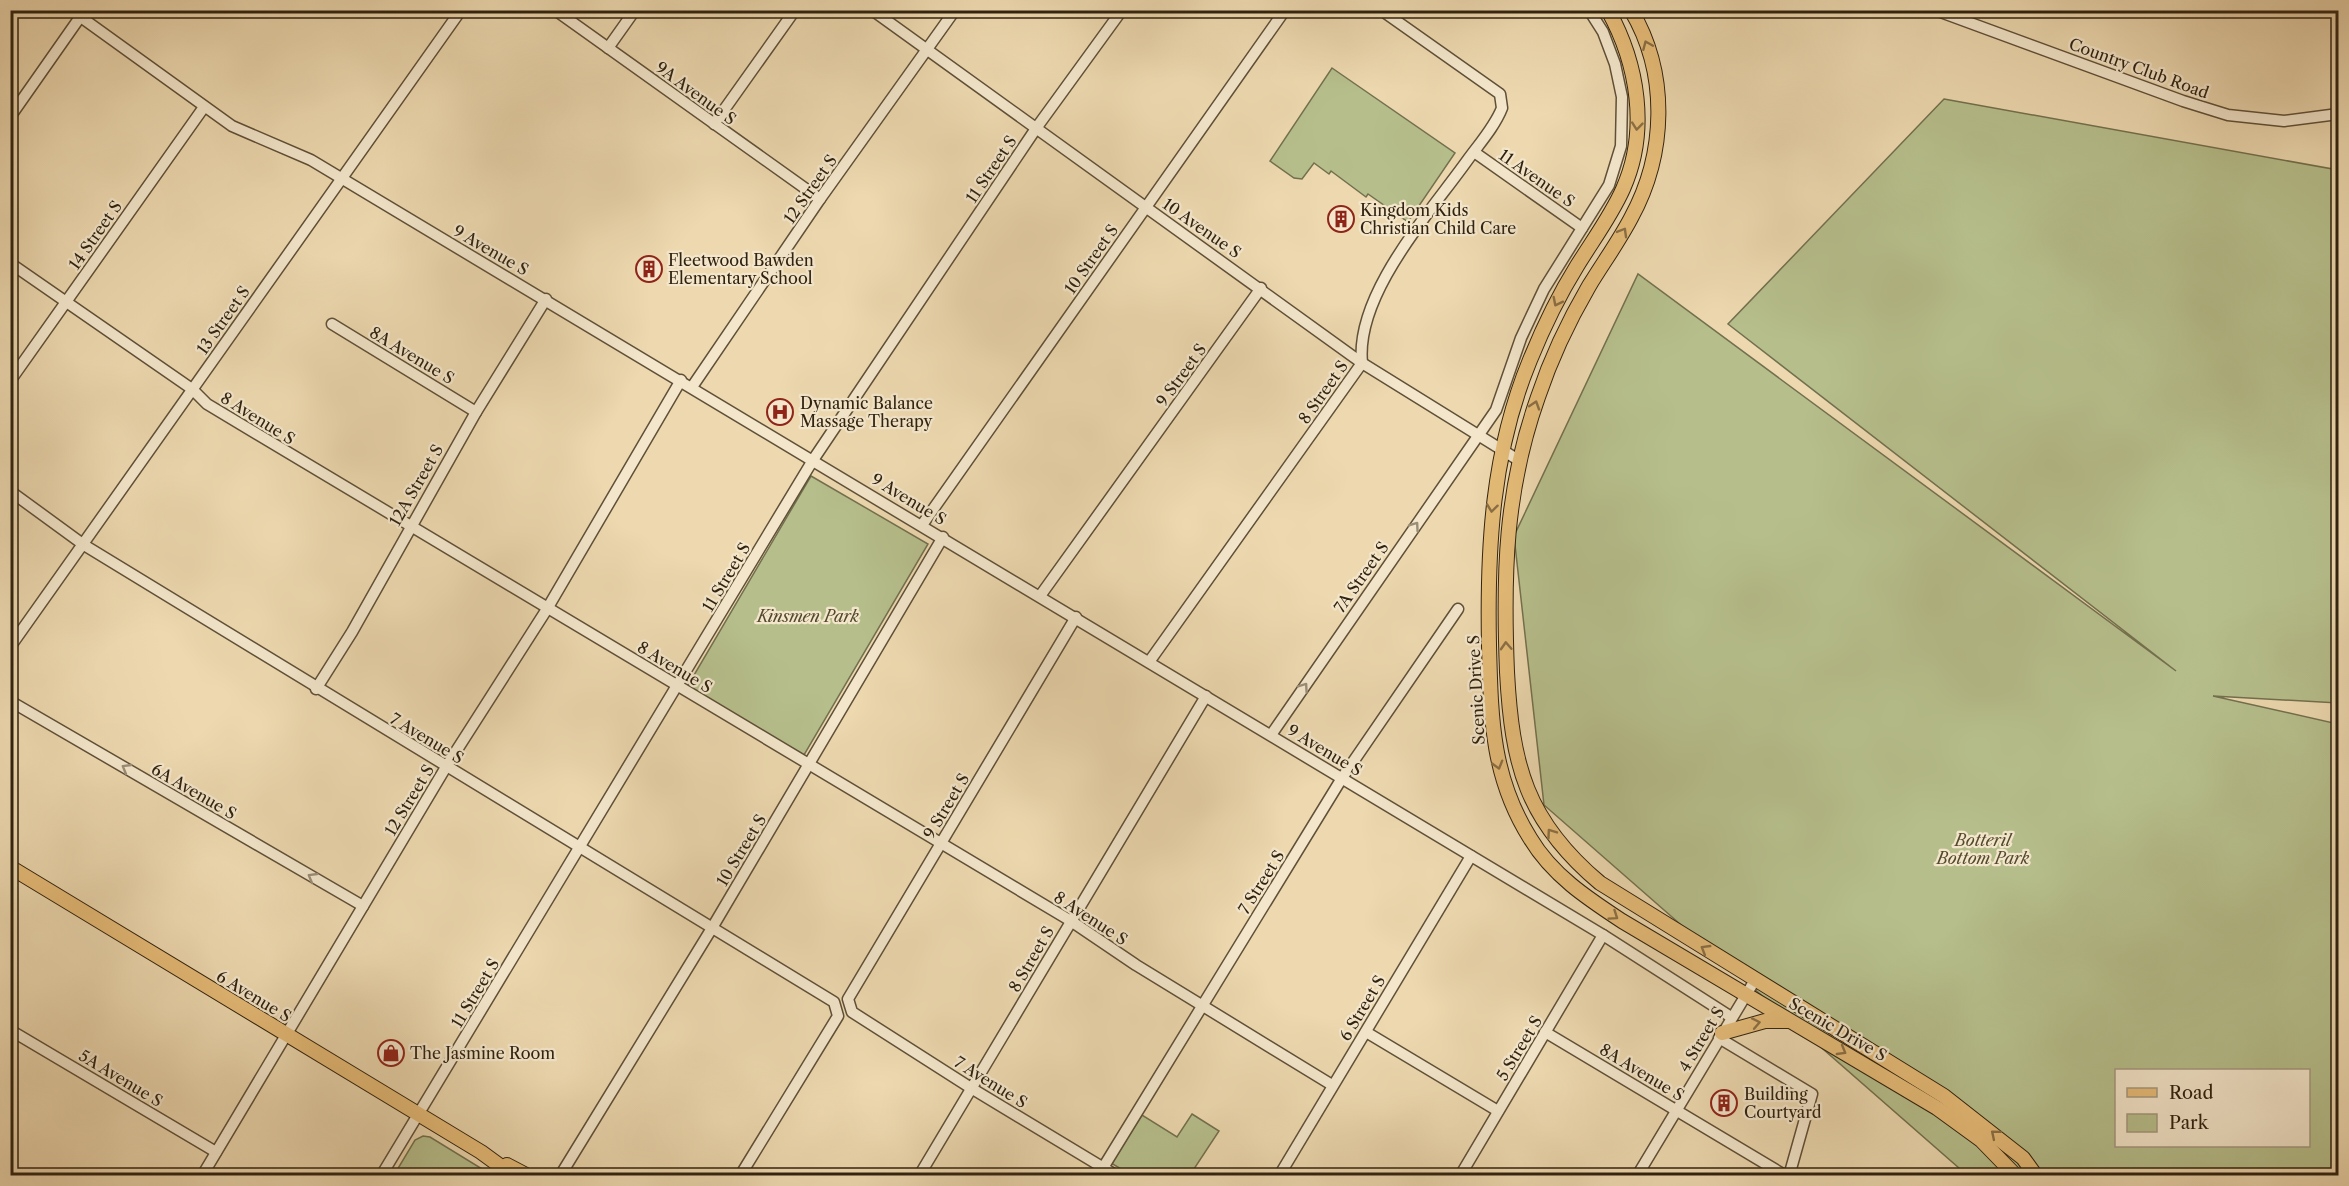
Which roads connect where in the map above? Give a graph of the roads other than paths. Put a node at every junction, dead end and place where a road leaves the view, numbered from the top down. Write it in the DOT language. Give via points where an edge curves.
graph roads {
  1 [pos="71,10"];
  2 [pos="461,10"];
  3 [pos="555,10"];
  4 [pos="635,10"];
  5 [pos="795,10"];
  6 [pos="872,10"];
  7 [pos="955,10"];
  8 [pos="1122,10"];
  9 [pos="1382,10"];
  10 [pos="1589,10"];
  11 [pos="1608,10"];
  12 [pos="1631,10"];
  13 [pos="1935,10"];
  14 [pos="1281,12"];
  15 [pos="83,14"];
  16 [pos="608,48"];
  17 [pos="927,50"];
  18 [pos="204,106"];
  19 [pos="2338,114"];
  20 [pos="10,117"];
  21 [pos="714,124"];
  22 [pos="1037,127"];
  23 [pos="1474,152"];
  24 [pos="342,178"];
  25 [pos="820,199"];
  26 [pos="1147,207"];
  27 [pos="1582,228"];
  28 [pos="10,262"];
  29 [pos="1261,288"];
  30 [pos="546,299"];
  31 [pos="66,302"];
  32 [pos="332,324"];
  33 [pos="1362,363"];
  34 [pos="681,380"];
  35 [pos="10,381"];
  36 [pos="692,387"];
  37 [pos="192,389"];
  38 [pos="476,412"];
  39 [pos="1477,437"];
  40 [pos="1501,450"];
  41 [pos="813,460"];
  42 [pos="1520,461"];
  43 [pos="10,491"];
  44 [pos="922,525"];
  45 [pos="409,526"];
  46 [pos="943,537"];
  47 [pos="84,545"];
  48 [pos="1040,596"];
  49 [pos="547,609"];
  50 [pos="1458,609"];
  51 [pos="1076,617"];
  52 [pos="10,647"];
  53 [pos="1149,662"];
  54 [pos="678,686"];
  55 [pos="316,689"];
  56 [pos="1206,696"];
  57 [pos="10,701"];
  58 [pos="1271,735"];
  59 [pos="809,765"];
  60 [pos="446,767"];
  61 [pos="1342,778"];
  62 [pos="941,843"];
  63 [pos="580,848"];
  64 [pos="1471,856"];
  65 [pos="10,867"];
  66 [pos="363,906"];
  67 [pos="1071,921"];
  68 [pos="712,928"];
  69 [pos="1603,935"];
  70 [pos="1755,980"];
  71 [pos="1744,994"];
  72 [pos="1202,1006"];
  73 [pos="852,1012"];
  74 [pos="1731,1017"];
  75 [pos="1792,1022"];
  76 [pos="10,1030"];
  77 [pos="1366,1032"];
  78 [pos="1545,1032"];
  79 [pos="285,1034"];
  80 [pos="1721,1035"];
  81 [pos="1332,1085"];
  82 [pos="971,1088"];
  83 [pos="1676,1109"];
  84 [pos="1498,1111"];
  85 [pos="418,1114"];
  86 [pos="216,1152"];
  87 [pos="481,1152"];
  88 [pos="1101,1171"];
  89 [pos="202,1176"];
  90 [pos="381,1176"];
  91 [pos="513,1176"];
  92 [pos="528,1176"];
  93 [pos="560,1176"];
  94 [pos="740,1176"];
  95 [pos="919,1176"];
  96 [pos="1117,1176"];
  97 [pos="1279,1176"];
  98 [pos="1460,1176"];
  99 [pos="1637,1176"];
  100 [pos="1787,1176"];
  101 [pos="2016,1176"];
  102 [pos="2036,1176"];
  1 -- 15 [label="street, 9 Avenue S"];
  2 -- 24 [label="street, 13 Street S"];
  3 -- 16 [label="street, 9A Avenue S"];
  4 -- 16 [label="street"];
  5 -- 21 [label="street"];
  6 -- 17 [label="street, 10 Avenue S"];
  7 -- 17 [label="street, 12 Street S"];
  8 -- 22 [label="street, 11 Street S"];
  9 -- 23 [label="street, 8 Street S" via="1500,94 1500,113"];
  10 -- 27 [label="street" via="1603,32 1615,64 1623,120 1614,172"];
  11 -- 40 [label="main road, Scenic Drive S, one-way" via="1630,57 1639,111 1631,161 1619,196 1560,297 1530,360"];
  42 -- 12 [label="main road, Scenic Drive S, one-way" via="1556,348 1633,216 1652,165 1658,122 1657,80 1651,55"];
  13 -- 19 [label="street, Country Club Road" via="2228,115 2284,121"];
  14 -- 26 [label="street, 10 Street S"];
  15 -- 18 [label="street, 9 Avenue S"];
  15 -- 20 [label="street"];
  16 -- 21 [label="street, 9A Avenue S"];
  17 -- 22 [label="street, 10 Avenue S"];
  17 -- 25 [label="street, 12 Street S"];
  18 -- 24 [label="street, 9 Avenue S" via="237,129 297,153"];
  18 -- 31 [label="street, 14 Street S"];
  21 -- 25 [label="street, 9A Avenue S"];
  22 -- 26 [label="street, 10 Avenue S"];
  22 -- 41 [label="street, 11 Street S"];
  23 -- 27 [label="street, 11 Avenue S"];
  23 -- 33 [label="street, 8 Street S" via="1379,285 1360,344"];
  24 -- 30 [label="street, 9 Avenue S"];
  24 -- 37 [label="street, 13 Street S"];
  25 -- 36 [label="street, 12 Street S"];
  26 -- 29 [label="street, 10 Avenue S"];
  26 -- 44 [label="street, 10 Street S"];
  27 -- 39 [label="street" via="1544,289 1521,338 1496,410"];
  28 -- 31 [label="street, 8 Avenue S"];
  29 -- 33 [label="street, 10 Avenue S"];
  29 -- 48 [label="street, 9 Street S"];
  30 -- 34 [label="street, 9 Avenue S"];
  30 -- 38 [label="street, 12A Street S"];
  31 -- 35 [label="street, 14 Street S"];
  31 -- 37 [label="street, 8 Avenue S"];
  32 -- 38 [label="street, 8A Avenue S"];
  33 -- 39 [label="street, 10 Avenue S"];
  33 -- 53 [label="street, 8 Street S"];
  34 -- 36 [label="street, 9 Avenue S"];
  34 -- 49 [label="street, 12 Street S"];
  36 -- 41 [label="street, 9 Avenue S"];
  37 -- 45 [label="street, 8 Avenue S" via="207,404"];
  37 -- 47 [label="street, 13 Street S"];
  38 -- 45 [label="street, 12A Street S"];
  39 -- 40 [label="street, 10 Avenue S"];
  58 -- 39 [label="street, 7A Street S, one-way"];
  40 -- 42 [label="street, 10 Avenue S"];
  40 -- 71 [label="main road, Scenic Drive S, one-way" via="1489,534 1491,726 1496,760 1509,798 1530,838 1565,881 1622,921"];
  41 -- 44 [label="street, 9 Avenue S"];
  41 -- 54 [label="street, 11 Street S"];
  70 -- 42 [label="main road, Scenic Drive S, one-way" via="1600,883 1548,831 1528,793 1516,755 1509,709 1504,606 1508,521"];
  43 -- 47 [label="street, 7 Avenue S"];
  44 -- 46 [label="street, 9 Avenue S"];
  45 -- 49 [label="street, 8 Avenue S"];
  45 -- 55 [label="street, 12A Street S" via="352,632"];
  46 -- 48 [label="street, 9 Avenue S"];
  46 -- 59 [label="street, 10 Street S"];
  47 -- 52 [label="street, 13 Street S"];
  47 -- 55 [label="street, 7 Avenue S"];
  48 -- 51 [label="street, 9 Avenue S"];
  49 -- 54 [label="street, 8 Avenue S"];
  49 -- 60 [label="street, 12 Street S"];
  50 -- 61 [label="street, 7 Street S"];
  51 -- 53 [label="street, 9 Avenue S"];
  51 -- 62 [label="street, 9 Street S"];
  53 -- 56 [label="street, 9 Avenue S"];
  54 -- 59 [label="street, 8 Avenue S"];
  54 -- 63 [label="street, 11 Street S"];
  55 -- 60 [label="street, 7 Avenue S"];
  56 -- 58 [label="street, 9 Avenue S"];
  56 -- 67 [label="street, 8 Street S"];
  66 -- 57 [label="street, 6A Avenue S, one-way"];
  58 -- 61 [label="street, 9 Avenue S"];
  59 -- 62 [label="street, 8 Avenue S"];
  59 -- 68 [label="street, 10 Street S"];
  60 -- 63 [label="street, 7 Avenue S"];
  60 -- 66 [label="street, 12 Street S"];
  61 -- 64 [label="street, 9 Avenue S"];
  61 -- 72 [label="street, 7 Street S"];
  62 -- 67 [label="street, 8 Avenue S"];
  62 -- 73 [label="street, 9 Street S" via="848,999"];
  63 -- 68 [label="street, 7 Avenue S"];
  63 -- 85 [label="street, 11 Street S"];
  64 -- 69 [label="street, 9 Avenue S"];
  64 -- 77 [label="street, 6 Street S"];
  65 -- 79 [label="main road, 6 Avenue S"];
  66 -- 79 [label="street, 12 Street S"];
  67 -- 72 [label="street, 8 Avenue S"];
  67 -- 82 [label="street, 8 Street S"];
  68 -- 93 [label="street, 10 Street S"];
  68 -- 94 [label="street, 7 Avenue S" via="834,1002 838,1016"];
  69 -- 74 [label="street, 9 Avenue S"];
  69 -- 78 [label="street, 5 Street S"];
  70 -- 71 [label="street, 4 Street S"];
  102 -- 70 [label="main road, Scenic Drive S, one-way" via="2023,1158 1944,1096"];
  71 -- 74 [label="street, 4 Street S"];
  71 -- 75 [label="main road, Scenic Drive S"];
  72 -- 81 [label="street, 8 Avenue S"];
  72 -- 88 [label="street, 7 Street S"];
  73 -- 82 [label="street, 7 Avenue S"];
  74 -- 80 [label="street, 4 Street S"];
  80 -- 75 [label="main road, one-way" via="1765,1021"];
  75 -- 101 [label="main road, Scenic Drive S, one-way" via="1937,1108 1981,1140"];
  76 -- 86 [label="street, 5A Avenue S"];
  77 -- 81 [label="street, 6 Street S"];
  77 -- 84 [label="street"];
  78 -- 83 [label="street, 8A Avenue S"];
  78 -- 84 [label="street, 5 Street S"];
  79 -- 85 [label="main road, 6 Avenue S"];
  79 -- 86 [label="street, 12 Street S"];
  80 -- 83 [label="street, 4 Street S"];
  80 -- 100 [label="street" via="1812,1094"];
  81 -- 97 [label="street, 6 Street S"];
  82 -- 88 [label="street, 7 Avenue S"];
  82 -- 95 [label="street, 8 Street S"];
  83 -- 99 [label="street, 4 Street S"];
  83 -- 100 [label="street, 8A Avenue S"];
  84 -- 98 [label="street, 5 Street S"];
  85 -- 87 [label="main road, 6 Avenue S"];
  85 -- 90 [label="street, 11 Street S"];
  86 -- 89 [label="street, 12 Street S"];
  87 -- 91 [label="main road, 6 Avenue S"];
  87 -- 92 [label="main road, 6 Avenue S"];
  88 -- 96 [label="street, 7 Avenue S"];
}
